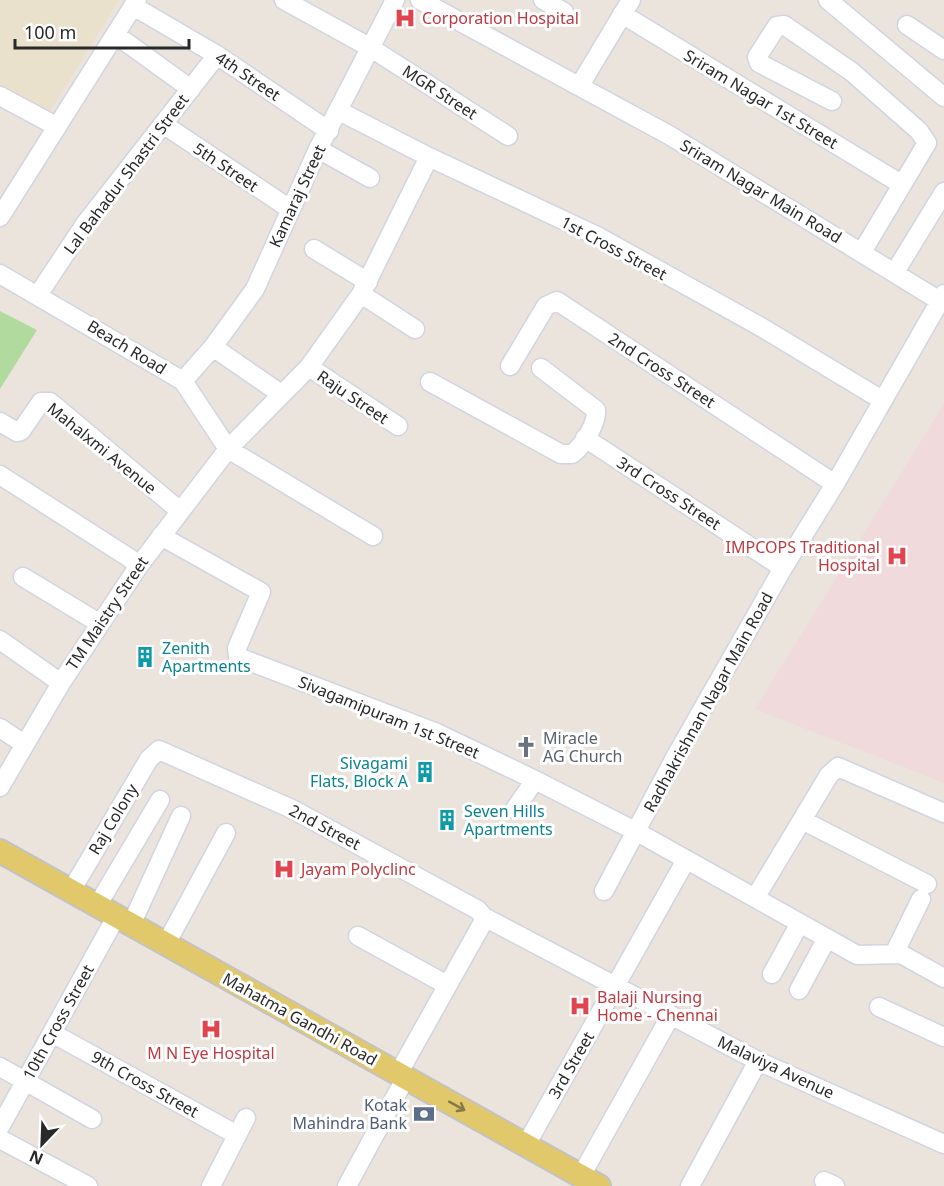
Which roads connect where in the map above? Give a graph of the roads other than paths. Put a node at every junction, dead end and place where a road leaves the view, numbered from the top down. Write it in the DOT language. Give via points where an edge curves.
graph roads {
  1 [pos="284,0"];
  2 [pos="395,0"];
  3 [pos="420,0"];
  4 [pos="543,0"];
  5 [pos="828,0"];
  6 [pos="135,3"];
  7 [pos="626,7"];
  8 [pos="564,12"];
  9 [pos="907,25"];
  10 [pos="116,35"];
  11 [pos="371,48"];
  12 [pos="944,51"];
  13 [pos="217,55"];
  14 [pos="580,84"];
  15 [pos="191,89"];
  16 [pos="0,96"];
  17 [pos="944,97"];
  18 [pos="832,101"];
  19 [pos="339,111"];
  20 [pos="163,124"];
  21 [pos="56,126"];
  22 [pos="329,131"];
  23 [pos="508,136"];
  24 [pos="318,149"];
  25 [pos="429,157"];
  26 [pos="370,178"];
  27 [pos="901,184"];
  28 [pos="944,192"];
  29 [pos="290,209"];
  30 [pos="0,217"];
  31 [pos="314,249"];
  32 [pos="862,252"];
  33 [pos="895,272"];
  34 [pos="0,274"];
  35 [pos="365,288"];
  36 [pos="38,295"];
  37 [pos="942,297"];
  38 [pos="415,329"];
  39 [pos="213,347"];
  40 [pos="510,366"];
  41 [pos="309,367"];
  42 [pos="541,368"];
  43 [pos="183,381"];
  44 [pos="430,382"];
  45 [pos="282,394"];
  46 [pos="882,400"];
  47 [pos="0,422"];
  48 [pos="398,426"];
  49 [pos="585,438"];
  50 [pos="228,449"];
  51 [pos="0,475"];
  52 [pos="836,484"];
  53 [pos="180,511"];
  54 [pos="161,536"];
  55 [pos="373,536"];
  56 [pos="138,567"];
  57 [pos="783,568"];
  58 [pos="23,577"];
  59 [pos="99,623"];
  60 [pos="0,640"];
  61 [pos="61,682"];
  62 [pos="0,728"];
  63 [pos="24,744"];
  64 [pos="159,750"];
  65 [pos="535,780"];
  66 [pos="0,787"];
  67 [pos="160,800"];
  68 [pos="515,809"];
  69 [pos="944,813"];
  70 [pos="181,816"];
  71 [pos="802,820"];
  72 [pos="637,832"];
  73 [pos="226,833"];
  74 [pos="0,851"];
  75 [pos="686,861"];
  76 [pos="71,891"];
  77 [pos="604,891"];
  78 [pos="755,898"];
  79 [pos="114,916"];
  80 [pos="484,917"];
  81 [pos="800,923"];
  82 [pos="358,936"];
  83 [pos="827,938"];
  84 [pos="166,944"];
  85 [pos="894,954"];
  86 [pos="772,974"];
  87 [pos="944,978"];
  88 [pos="447,985"];
  89 [pos="616,986"];
  90 [pos="799,990"];
  91 [pos="879,1006"];
  92 [pos="671,1015"];
  93 [pos="52,1033"];
  94 [pos="944,1037"];
  95 [pos="758,1061"];
  96 [pos="0,1067"];
  97 [pos="402,1076"];
  98 [pos="25,1082"];
  99 [pos="246,1118"];
  100 [pos="92,1119"];
  101 [pos="0,1127"];
  102 [pos="237,1135"];
  103 [pos="0,1139"];
  104 [pos="944,1144"];
  105 [pos="526,1145"];
  106 [pos="590,1181"];
  107 [pos="83,1185"];
  108 [pos="211,1186"];
  109 [pos="347,1186"];
  110 [pos="690,1186"];
  1 -- 11 [label="street"];
  2 -- 11 [label="street, Kamaraj Street"];
  3 -- 14 [label="street, Sriram Nagar Main Road"];
  4 -- 8 [label="street"];
  5 -- 17 [label="street"];
  6 -- 10 [label="street"];
  6 -- 13 [label="street, 4th Street"];
  7 -- 14 [label="street"];
  7 -- 27 [label="street, Sriram Nagar 1st Street"];
  9 -- 12 [label="street"];
  10 -- 15 [label="street"];
  10 -- 21 [label="street"];
  11 -- 19 [label="street, Kamaraj Street"];
  11 -- 23 [label="street, MGR Street"];
  13 -- 15 [label="street, Lal Bahadur Shastri Street"];
  13 -- 22 [label="street, 4th Street"];
  14 -- 32 [label="street, Sriram Nagar Main Road"];
  15 -- 20 [label="street, Lal Bahadur Shastri Street"];
  16 -- 21 [label="street"];
  18 -- 27 [label="street" via="759,63 757,57 777,26 784,25 852,72 920,131 927,143"];
  19 -- 22 [label="street, Kamaraj Street"];
  19 -- 25 [label="street, 1st Cross Street"];
  20 -- 29 [label="street, 5th Street"];
  20 -- 36 [label="street, Lal Bahadur Shastri Street" via="85,224"];
  21 -- 30 [label="street"];
  22 -- 24 [label="street, Kamaraj Street"];
  24 -- 26 [label="street"];
  24 -- 29 [label="street, Kamaraj Street"];
  25 -- 35 [label="street, TM Maistry Street"];
  25 -- 46 [label="street, 1st Cross Street" via="599,237"];
  27 -- 32 [label="street"];
  28 -- 33 [label="street"];
  29 -- 39 [label="street, Kamaraj Street" via="255,289"];
  31 -- 35 [label="street"];
  32 -- 33 [label="street, Sriram Nagar Main Road"];
  33 -- 37 [label="street, Sriram Nagar Main Road"];
  34 -- 36 [label="street, Beach Road"];
  35 -- 38 [label="street"];
  35 -- 41 [label="street, TM Maistry Street"];
  36 -- 43 [label="street, Beach Road"];
  37 -- 46 [label="street, Radhakrishnan Nagar Main Road"];
  39 -- 43 [label="street, Kamaraj Street"];
  39 -- 45 [label="street"];
  40 -- 52 [label="street, 2nd Cross Street" via="546,306 557,302"];
  41 -- 45 [label="street, TM Maistry Street"];
  41 -- 48 [label="street, Raju Street"];
  42 -- 49 [label="street" via="594,406 596,417"];
  43 -- 50 [label="street, Beach Road"];
  44 -- 49 [label="street" via="561,454 572,454"];
  45 -- 50 [label="street, TM Maistry Street"];
  46 -- 52 [label="street, Radhakrishnan Nagar Main Road"];
  47 -- 53 [label="street, Mahalxmi Avenue" via="21,431 42,402 50,402"];
  49 -- 57 [label="street, 3rd Cross Street"];
  50 -- 53 [label="street, TM Maistry Street"];
  50 -- 55 [label="street"];
  51 -- 56 [label="street"];
  52 -- 57 [label="street, Radhakrishnan Nagar Main Road"];
  53 -- 54 [label="street, TM Maistry Street"];
  54 -- 56 [label="street, TM Maistry Street"];
  54 -- 65 [label="street, Sivagamipuram 1st Street" via="261,592 237,654 437,733"];
  56 -- 59 [label="street, TM Maistry Street"];
  57 -- 72 [label="street, Radhakrishnan Nagar Main Road"];
  58 -- 59 [label="street"];
  59 -- 61 [label="street, TM Maistry Street"];
  60 -- 61 [label="street"];
  61 -- 63 [label="street, TM Maistry Street"];
  62 -- 63 [label="street"];
  63 -- 66 [label="street, TM Maistry Street"];
  64 -- 76 [label="street, Raj Colony" via="149,759"];
  64 -- 80 [label="street, 2nd Street" via="292,809 478,910"];
  65 -- 68 [label="street"];
  65 -- 72 [label="street, Sivagamipuram 1st Street"];
  67 -- 79 [label="street"];
  69 -- 71 [label="street" via="835,768"];
  70 -- 79 [label="street"];
  71 -- 78 [label="street"];
  71 -- 85 [label="street" via="924,891"];
  72 -- 75 [label="street, Sivagamipuram 1st Street"];
  72 -- 77 [label="street, Radhakrishnan Nagar Main Road"];
  73 -- 84 [label="street"];
  74 -- 76 [label="main road, Mahatma Gandhi Road"];
  75 -- 78 [label="street, Sivagamipuram 1st Street"];
  75 -- 89 [label="street, 3rd Street"];
  76 -- 79 [label="main road, Mahatma Gandhi Road"];
  78 -- 81 [label="street, Sivagamipuram 1st Street"];
  79 -- 84 [label="main road, Mahatma Gandhi Road"];
  79 -- 93 [label="street, 10th Cross Street"];
  80 -- 88 [label="street"];
  80 -- 89 [label="street, Malaviya Avenue"];
  81 -- 83 [label="street, Sivagamipuram 1st Street"];
  81 -- 86 [label="street"];
  82 -- 88 [label="street"];
  83 -- 85 [label="street, Sivagamipuram 1st Street" via="857,955"];
  83 -- 90 [label="street"];
  84 -- 97 [label="main road, Mahatma Gandhi Road"];
  85 -- 87 [label="street" via="906,956"];
  88 -- 97 [label="street"];
  89 -- 92 [label="street, Malaviya Avenue"];
  89 -- 105 [label="street, 3rd Street"];
  91 -- 94 [label="street"];
  92 -- 95 [label="street, Malaviya Avenue"];
  92 -- 106 [label="street"];
  93 -- 98 [label="street, 10th Cross Street"];
  93 -- 102 [label="street, 9th Cross Street"];
  95 -- 104 [label="street, Malaviya Avenue"];
  95 -- 110 [label="street"];
  96 -- 98 [label="street"];
  97 -- 105 [label="main road, Mahatma Gandhi Road, one-way"];
  97 -- 109 [label="street"];
  98 -- 100 [label="street"];
  98 -- 101 [label="street, 10th Cross Street"];
  99 -- 102 [label="street"];
  102 -- 108 [label="street"];
  103 -- 107 [label="street"];
  105 -- 106 [label="main road, Mahatma Gandhi Road"];
}
